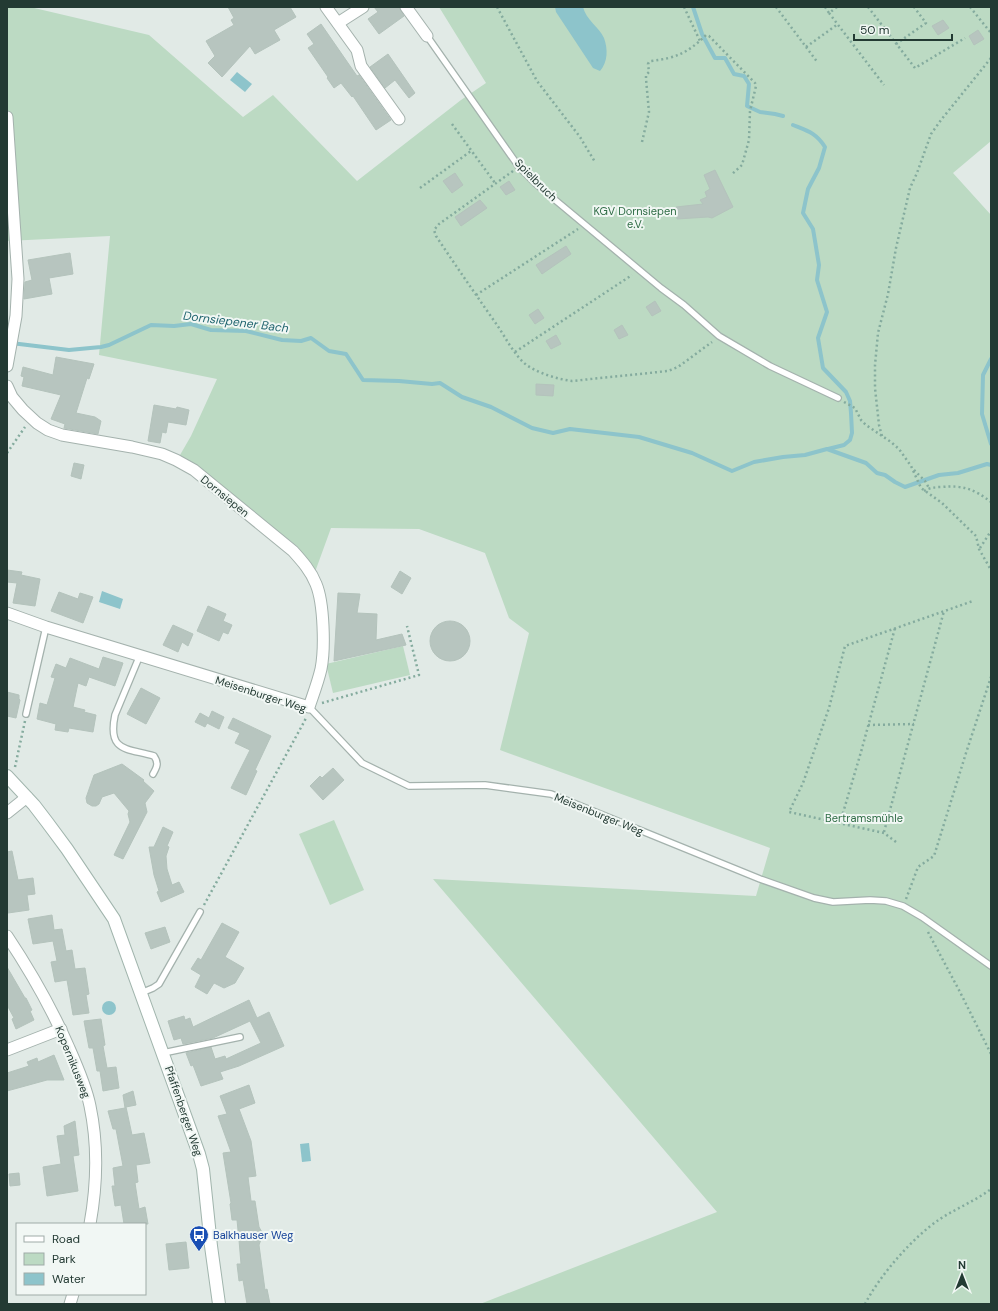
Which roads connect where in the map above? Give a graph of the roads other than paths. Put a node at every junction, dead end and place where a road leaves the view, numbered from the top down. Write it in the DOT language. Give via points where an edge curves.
graph roads {
  1 [pos="326,7"];
  2 [pos="363,7"];
  3 [pos="406,7"];
  4 [pos="338,23"];
  5 [pos="427,36"];
  6 [pos="7,117"];
  7 [pos="398,118"];
  8 [pos="7,366"];
  9 [pos="7,386"];
  10 [pos="838,398"];
  11 [pos="7,613"];
  12 [pos="46,627"];
  13 [pos="140,655"];
  14 [pos="308,707"];
  15 [pos="26,714"];
  16 [pos="153,774"];
  17 [pos="9,778"];
  18 [pos="27,797"];
  19 [pos="7,813"];
  20 [pos="200,912"];
  21 [pos="7,936"];
  22 [pos="991,966"];
  23 [pos="141,993"];
  24 [pos="61,1029"];
  25 [pos="240,1037"];
  26 [pos="7,1050"];
  27 [pos="163,1053"];
  28 [pos="90,1223"];
  29 [pos="219,1304"];
  1 -- 4 [label="street"];
  2 -- 4 [label="street"];
  3 -- 5 [label="street, Spielbruch"];
  4 -- 7 [label="street" via="357,50 361,66"];
  5 -- 10 [label="lane, Spielbruch" via="519,167 536,184 719,336 770,366"];
  6 -- 8 [label="street" via="18,279 16,316"];
  9 -- 14 [label="street, Dornsiepen" via="12,398 31,418 48,430 62,436 162,454 194,470 294,551 316,582 321,610 321,669"];
  11 -- 12 [label="street, Meisenburger Weg"];
  12 -- 13 [label="street, Meisenburger Weg"];
  12 -- 15 [label="lane"];
  13 -- 14 [label="street, Meisenburger Weg"];
  13 -- 16 [label="lane" via="115,716 114,738 126,750 154,756 157,766"];
  14 -- 22 [label="lane, Meisenburger Weg" via="362,763 409,786 485,785 551,794 760,879 814,898 833,902 886,901 903,906"];
  17 -- 18 [label="main road, Pfaffenberger Weg"];
  18 -- 19 [label="street"];
  18 -- 23 [label="main road, Pfaffenberger Weg" via="48,822 114,919"];
  20 -- 23 [label="lane" via="160,984"];
  21 -- 24 [label="street, Kopernikusweg"];
  23 -- 27 [label="main road, Pfaffenberger Weg"];
  24 -- 26 [label="street"];
  24 -- 28 [label="street, Kopernikusweg" via="87,1094 91,1112 96,1178"];
  25 -- 27 [label="lane"];
  27 -- 29 [label="main road, Pfaffenberger Weg" via="202,1162"];
}
